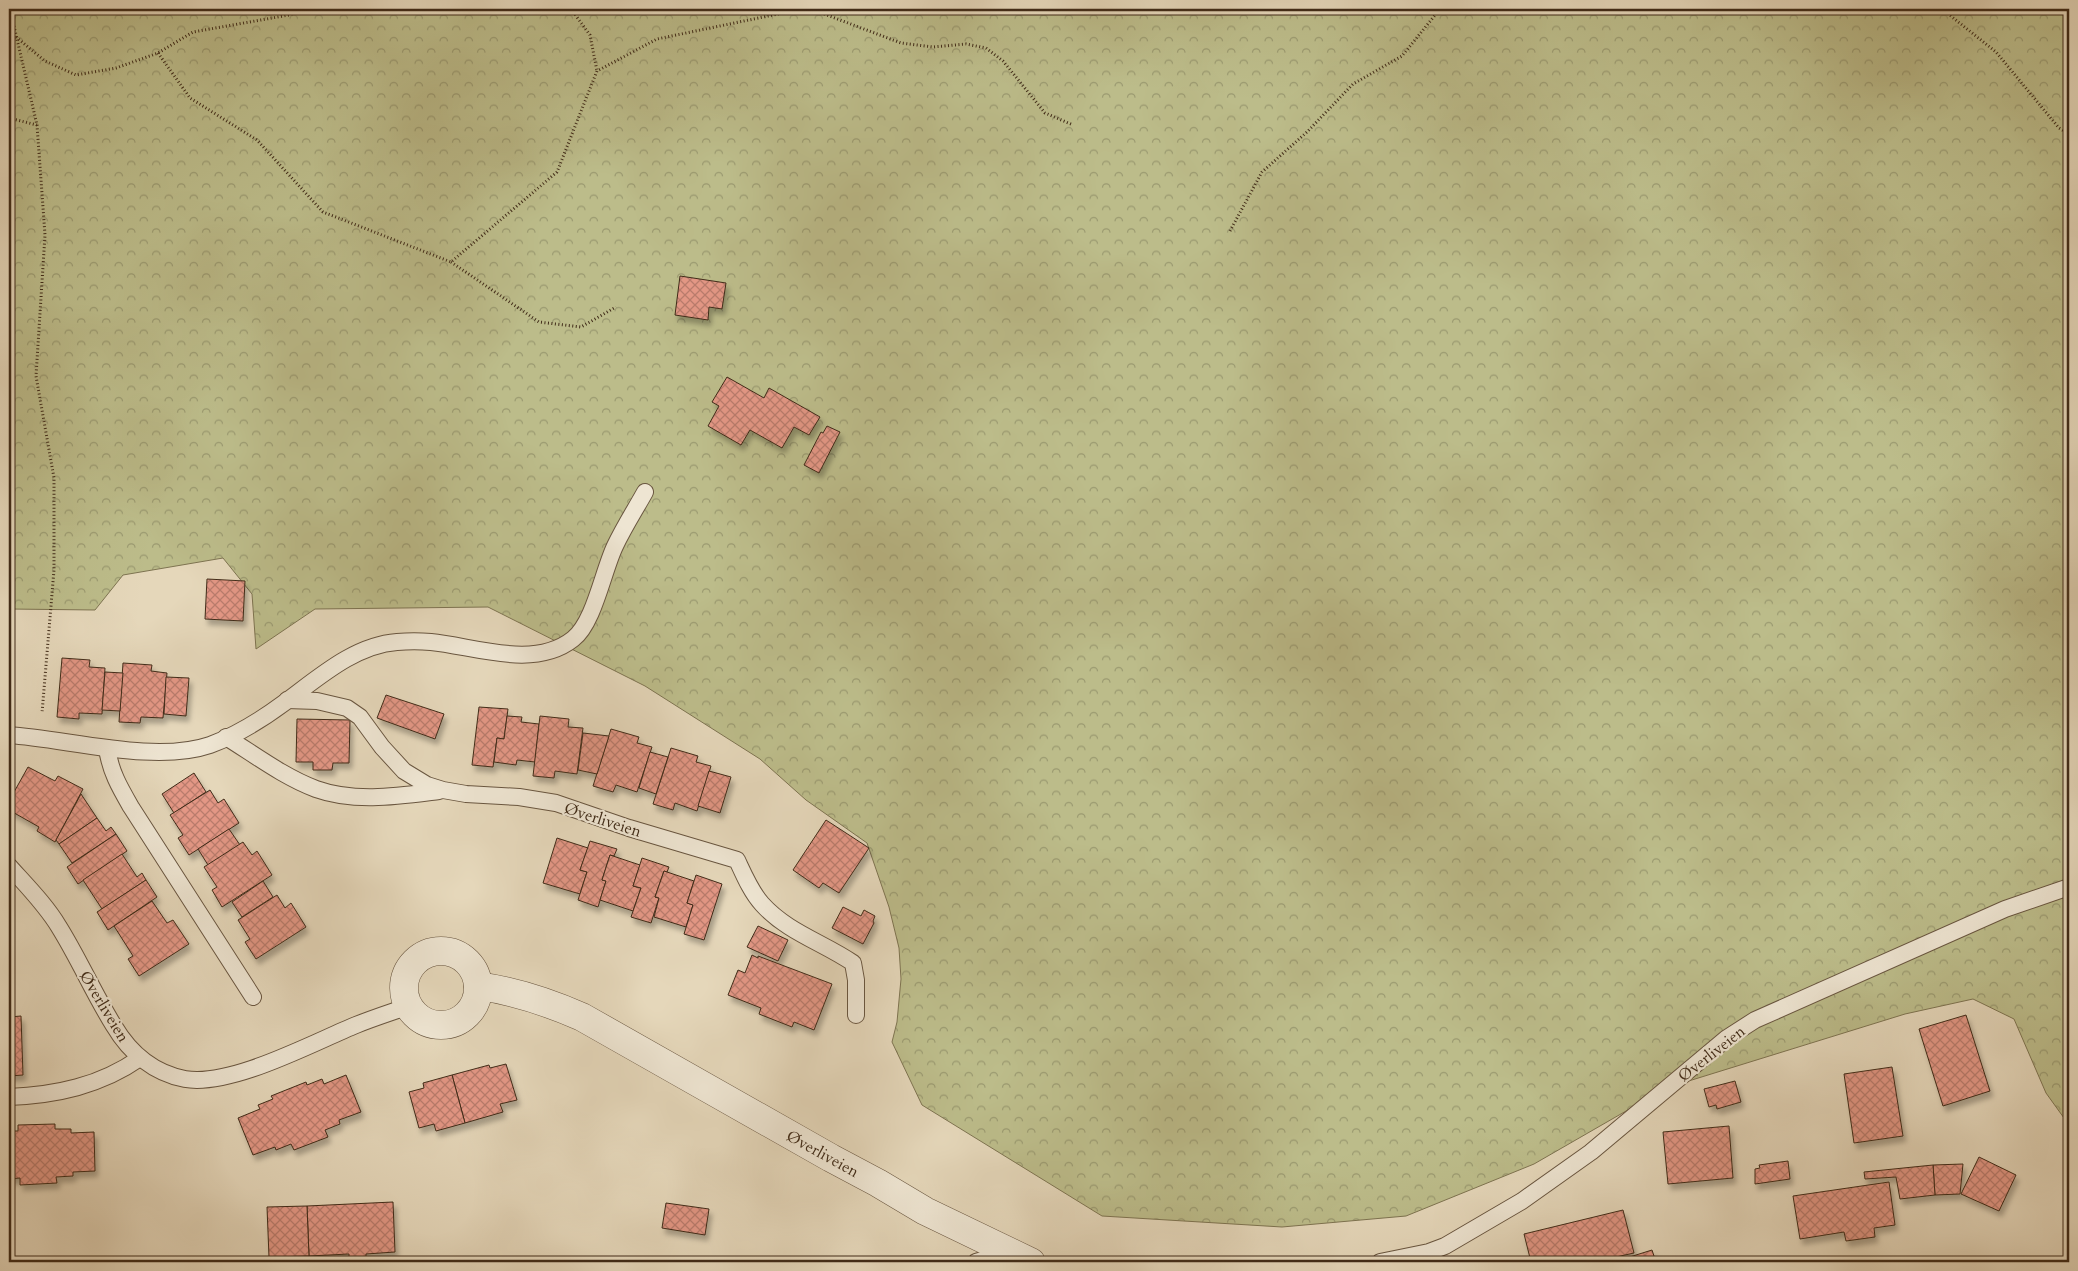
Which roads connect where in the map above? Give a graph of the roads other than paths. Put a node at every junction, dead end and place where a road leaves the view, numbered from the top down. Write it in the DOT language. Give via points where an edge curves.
graph roads {
  1 [pos="645,492"];
  2 [pos="288,700"];
  3 [pos="9,735"];
  4 [pos="226,737"];
  5 [pos="107,748"];
  6 [pos="443,790"];
  7 [pos="9,866"];
  8 [pos="2069,887"];
  9 [pos="478,986"];
  10 [pos="252,997"];
  11 [pos="410,1006"];
  12 [pos="856,1015"];
  13 [pos="140,1058"];
  14 [pos="9,1097"];
  15 [pos="1021,1257"];
  16 [pos="976,1262"];
  17 [pos="1380,1262"];
  1 -- 2 [label="lane" via="615,546 590,616 574,639 553,650 522,654 481,652 431,642 395,642 360,652"];
  2 -- 4 [label="lane" via="246,728"];
  2 -- 6 [label="lane, Øverliveien" via="317,701 347,708 365,723 404,771 424,784"];
  3 -- 5 [label="lane"];
  4 -- 5 [label="lane" via="191,749 138,751"];
  4 -- 6 [label="lane" via="275,768 326,792 349,797"];
  5 -- 10 [label="lane" via="113,774 131,807"];
  6 -- 12 [label="lane, Øverliveien" via="556,803 737,860 761,902 772,914 791,929 854,963"];
  7 -- 13 [label="lane, Øverliveien" via="59,926 116,1029"];
  8 -- 17 [label="lane, Øverliveien" via="2005,909 1755,1020 1727,1038 1591,1152 1522,1201 1445,1246"];
  9 -- 11 [label="street" via="475,1004 470,1011 464,1018 447,1024 430,1023 415,1014"];
  9 -- 11 [label="street" via="473,968 467,961 450,952 431,953 409,970 405,988"];
  9 -- 15 [label="street, Øverliveien" via="514,992 553,1004 582,1018 925,1211"];
  11 -- 13 [label="lane, Øverliveien" via="255,1068 212,1079 185,1079"];
  13 -- 14 [label="lane" via="94,1083 56,1093"];
  15 -- 16 [label="lane"];
}
